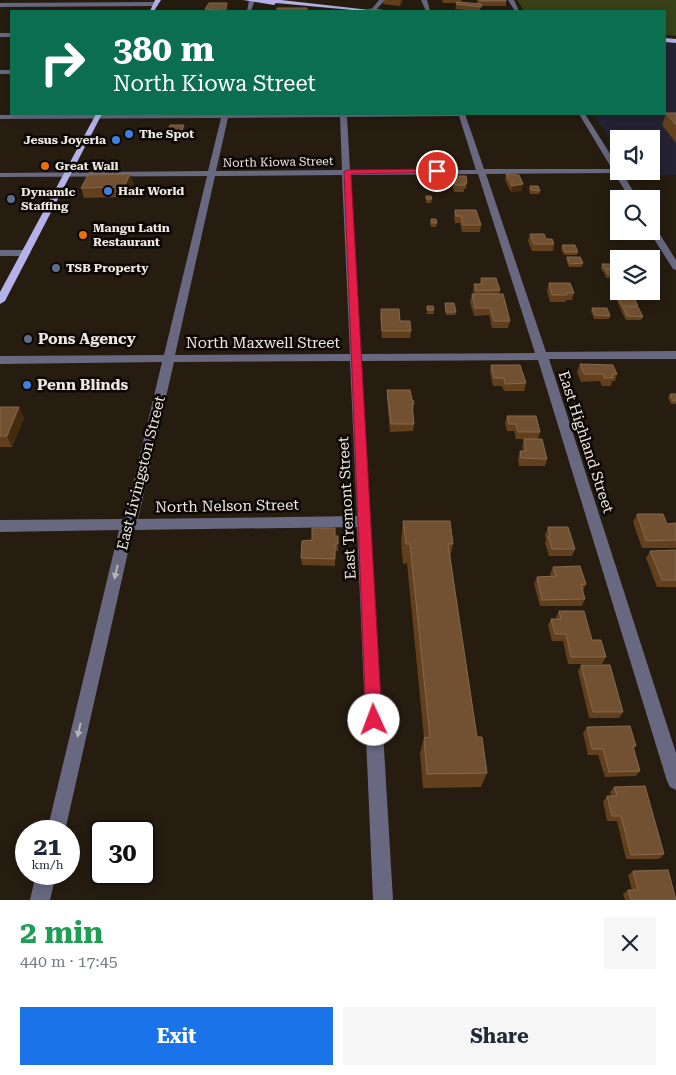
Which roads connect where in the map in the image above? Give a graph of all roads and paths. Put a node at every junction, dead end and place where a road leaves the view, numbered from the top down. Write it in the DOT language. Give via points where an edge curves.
graph roads {
  1 [pos="246,0"];
  2 [pos="252,0"];
  3 [pos="266,0"];
  4 [pos="157,2"];
  5 [pos="0,5"];
  6 [pos="339,10"];
  7 [pos="99,115"];
  8 [pos="225,115"];
  9 [pos="343,115"];
  10 [pos="461,115"];
  11 [pos="583,115"];
  12 [pos="0,117"];
  13 [pos="610,160"];
  14 [pos="480,171"];
  15 [pos="610,171"];
  16 [pos="347,172"];
  17 [pos="67,174"];
  18 [pos="212,174"];
  19 [pos="0,175"];
  20 [pos="660,240"];
  21 [pos="0,253"];
  22 [pos="26,253"];
  23 [pos="676,267"];
  24 [pos="0,301"];
  25 [pos="676,355"];
  26 [pos="356,357"];
  27 [pos="542,357"];
  28 [pos="170,359"];
  29 [pos="0,360"];
  30 [pos="364,521"];
  31 [pos="127,525"];
  32 [pos="0,526"];
  33 [pos="676,780"];
  34 [pos="59,820"];
  35 [pos="43,885"];
  36 [pos="40,900"];
  37 [pos="383,900"];
  1 -- 2 [label="main road"];
  2 -- 6 [label="main road"];
  3 -- 6 [label="main road"];
  4 -- 5 [label="street"];
  7 -- 12 [label="street"];
  7 -- 17 [label="main road"];
  8 -- 18 [label="street, East Livingston Street"];
  9 -- 16 [label="street, East Tremont Street"];
  10 -- 14 [label="street, East Highland Street"];
  11 -- 13 [label="street"];
  14 -- 15 [label="street, North Kiowa Street"];
  14 -- 16 [label="street, North Kiowa Street"];
  14 -- 27 [label="street, East Highland Street"];
  16 -- 18 [label="street, North Kiowa Street"];
  16 -- 26 [label="street, East Tremont Street"];
  17 -- 18 [label="street, North Kiowa Street"];
  17 -- 19 [label="street, North Kiowa Street"];
  17 -- 22 [label="main road"];
  18 -- 28 [label="street, East Livingston Street"];
  20 -- 23 [label="street"];
  21 -- 22 [label="street"];
  22 -- 24 [label="main road"];
  25 -- 27 [label="street, North Maxwell Street"];
  26 -- 27 [label="street, North Maxwell Street"];
  26 -- 28 [label="street, North Maxwell Street"];
  26 -- 30 [label="street, East Tremont Street"];
  27 -- 33 [label="street, East Highland Street"];
  28 -- 29 [label="street, North Maxwell Street"];
  28 -- 31 [label="street, East Livingston Street" via="133,515"];
  30 -- 31 [label="street, North Nelson Street"];
  30 -- 37 [label="street, East Tremont Street"];
  31 -- 32 [label="street, North Nelson Street"];
  31 -- 34 [label="street, East Livingston Street, one-way"];
  35 -- 36 [label="street"];
}
